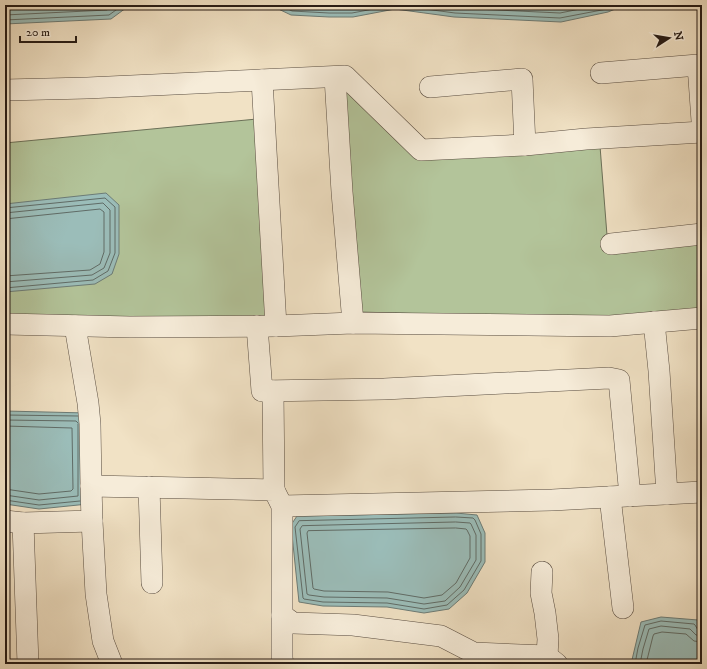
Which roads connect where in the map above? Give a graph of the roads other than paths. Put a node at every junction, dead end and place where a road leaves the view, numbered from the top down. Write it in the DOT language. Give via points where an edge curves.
graph roads {
  1 [pos="601,73"];
  2 [pos="335,77"];
  3 [pos="262,80"];
  4 [pos="430,87"];
  5 [pos="5,90"];
  6 [pos="702,121"];
  7 [pos="702,132"];
  8 [pos="526,145"];
  9 [pos="702,234"];
  10 [pos="611,244"];
  11 [pos="702,318"];
  12 [pos="654,322"];
  13 [pos="353,323"];
  14 [pos="5,324"];
  15 [pos="75,326"];
  16 [pos="267,326"];
  17 [pos="273,391"];
  18 [pos="91,486"];
  19 [pos="149,487"];
  20 [pos="702,492"];
  21 [pos="667,494"];
  22 [pos="620,496"];
  23 [pos="278,498"];
  24 [pos="92,521"];
  25 [pos="14,522"];
  26 [pos="542,572"];
  27 [pos="152,583"];
  28 [pos="623,608"];
  29 [pos="282,616"];
  30 [pos="552,660"];
  31 [pos="28,664"];
  32 [pos="112,664"];
  33 [pos="282,664"];
  1 -- 6 [label="street" via="698,65"];
  2 -- 3 [label="street"];
  2 -- 8 [label="street" via="345,76 421,150"];
  2 -- 13 [label="street"];
  3 -- 5 [label="street"];
  3 -- 16 [label="street"];
  4 -- 8 [label="street" via="522,79"];
  7 -- 8 [label="street"];
  9 -- 10 [label="street"];
  11 -- 12 [label="street"];
  12 -- 13 [label="street" via="610,326"];
  12 -- 21 [label="street"];
  13 -- 16 [label="street"];
  14 -- 15 [label="street"];
  15 -- 16 [label="street"];
  15 -- 18 [label="street" via="88,403"];
  16 -- 17 [label="street" via="262,391"];
  17 -- 22 [label="street" via="384,389 609,378 619,380"];
  17 -- 23 [label="street"];
  18 -- 19 [label="street"];
  18 -- 24 [label="street"];
  19 -- 23 [label="street"];
  19 -- 27 [label="street"];
  20 -- 21 [label="street"];
  21 -- 22 [label="street"];
  22 -- 23 [label="street" via="530,501"];
  22 -- 28 [label="street"];
  23 -- 29 [label="street"];
  24 -- 25 [label="street"];
  24 -- 32 [label="street" via="96,594 103,641"];
  25 -- 31 [label="street"];
  26 -- 30 [label="street" via="541,593"];
  29 -- 30 [label="street" via="293,623 353,625 441,636 474,653"];
  29 -- 33 [label="street"];
}
